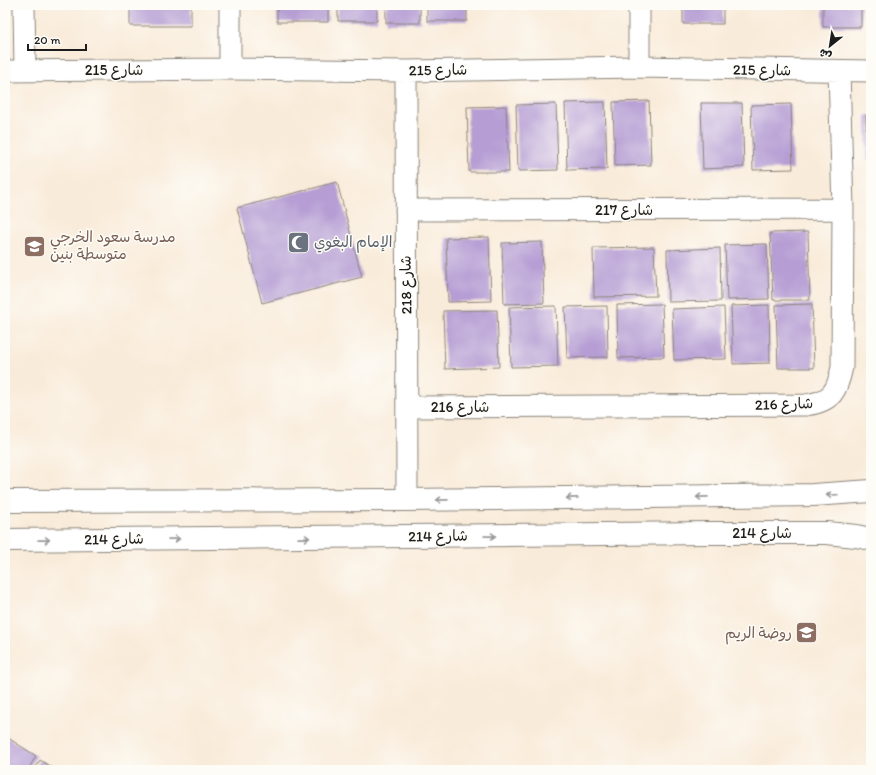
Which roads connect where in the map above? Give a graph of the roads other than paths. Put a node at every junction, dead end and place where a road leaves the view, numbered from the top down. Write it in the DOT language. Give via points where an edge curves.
graph roads {
  1 [pos="24,5"];
  2 [pos="230,5"];
  3 [pos="639,5"];
  4 [pos="639,67"];
  5 [pos="230,69"];
  6 [pos="406,70"];
  7 [pos="15,71"];
  8 [pos="871,71"];
  9 [pos="839,72"];
  10 [pos="843,209"];
  11 [pos="406,210"];
  12 [pos="408,408"];
  13 [pos="871,491"];
  14 [pos="407,500"];
  15 [pos="5,501"];
  16 [pos="5,540"];
  17 [pos="871,540"];
  1 -- 7 [label="street"];
  2 -- 5 [label="street"];
  3 -- 4 [label="street"];
  4 -- 6 [label="street, شارع 215"];
  4 -- 9 [label="street, شارع 215"];
  5 -- 6 [label="street, شارع 215"];
  5 -- 7 [label="street, شارع 215"];
  6 -- 11 [label="street, شارع 218"];
  8 -- 9 [label="street, شارع 215"];
  9 -- 10 [label="street, شارع 216"];
  10 -- 11 [label="street, شارع 217"];
  10 -- 12 [label="street, شارع 216" via="842,367 838,384 831,395 821,402 806,405"];
  11 -- 12 [label="street, شارع 218"];
  12 -- 14 [label="street, شارع 218"];
  13 -- 14 [label="street, one-way" via="813,495"];
  14 -- 15 [label="street"];
  16 -- 17 [label="street, شارع 214, one-way" via="803,533 827,533"];
}
